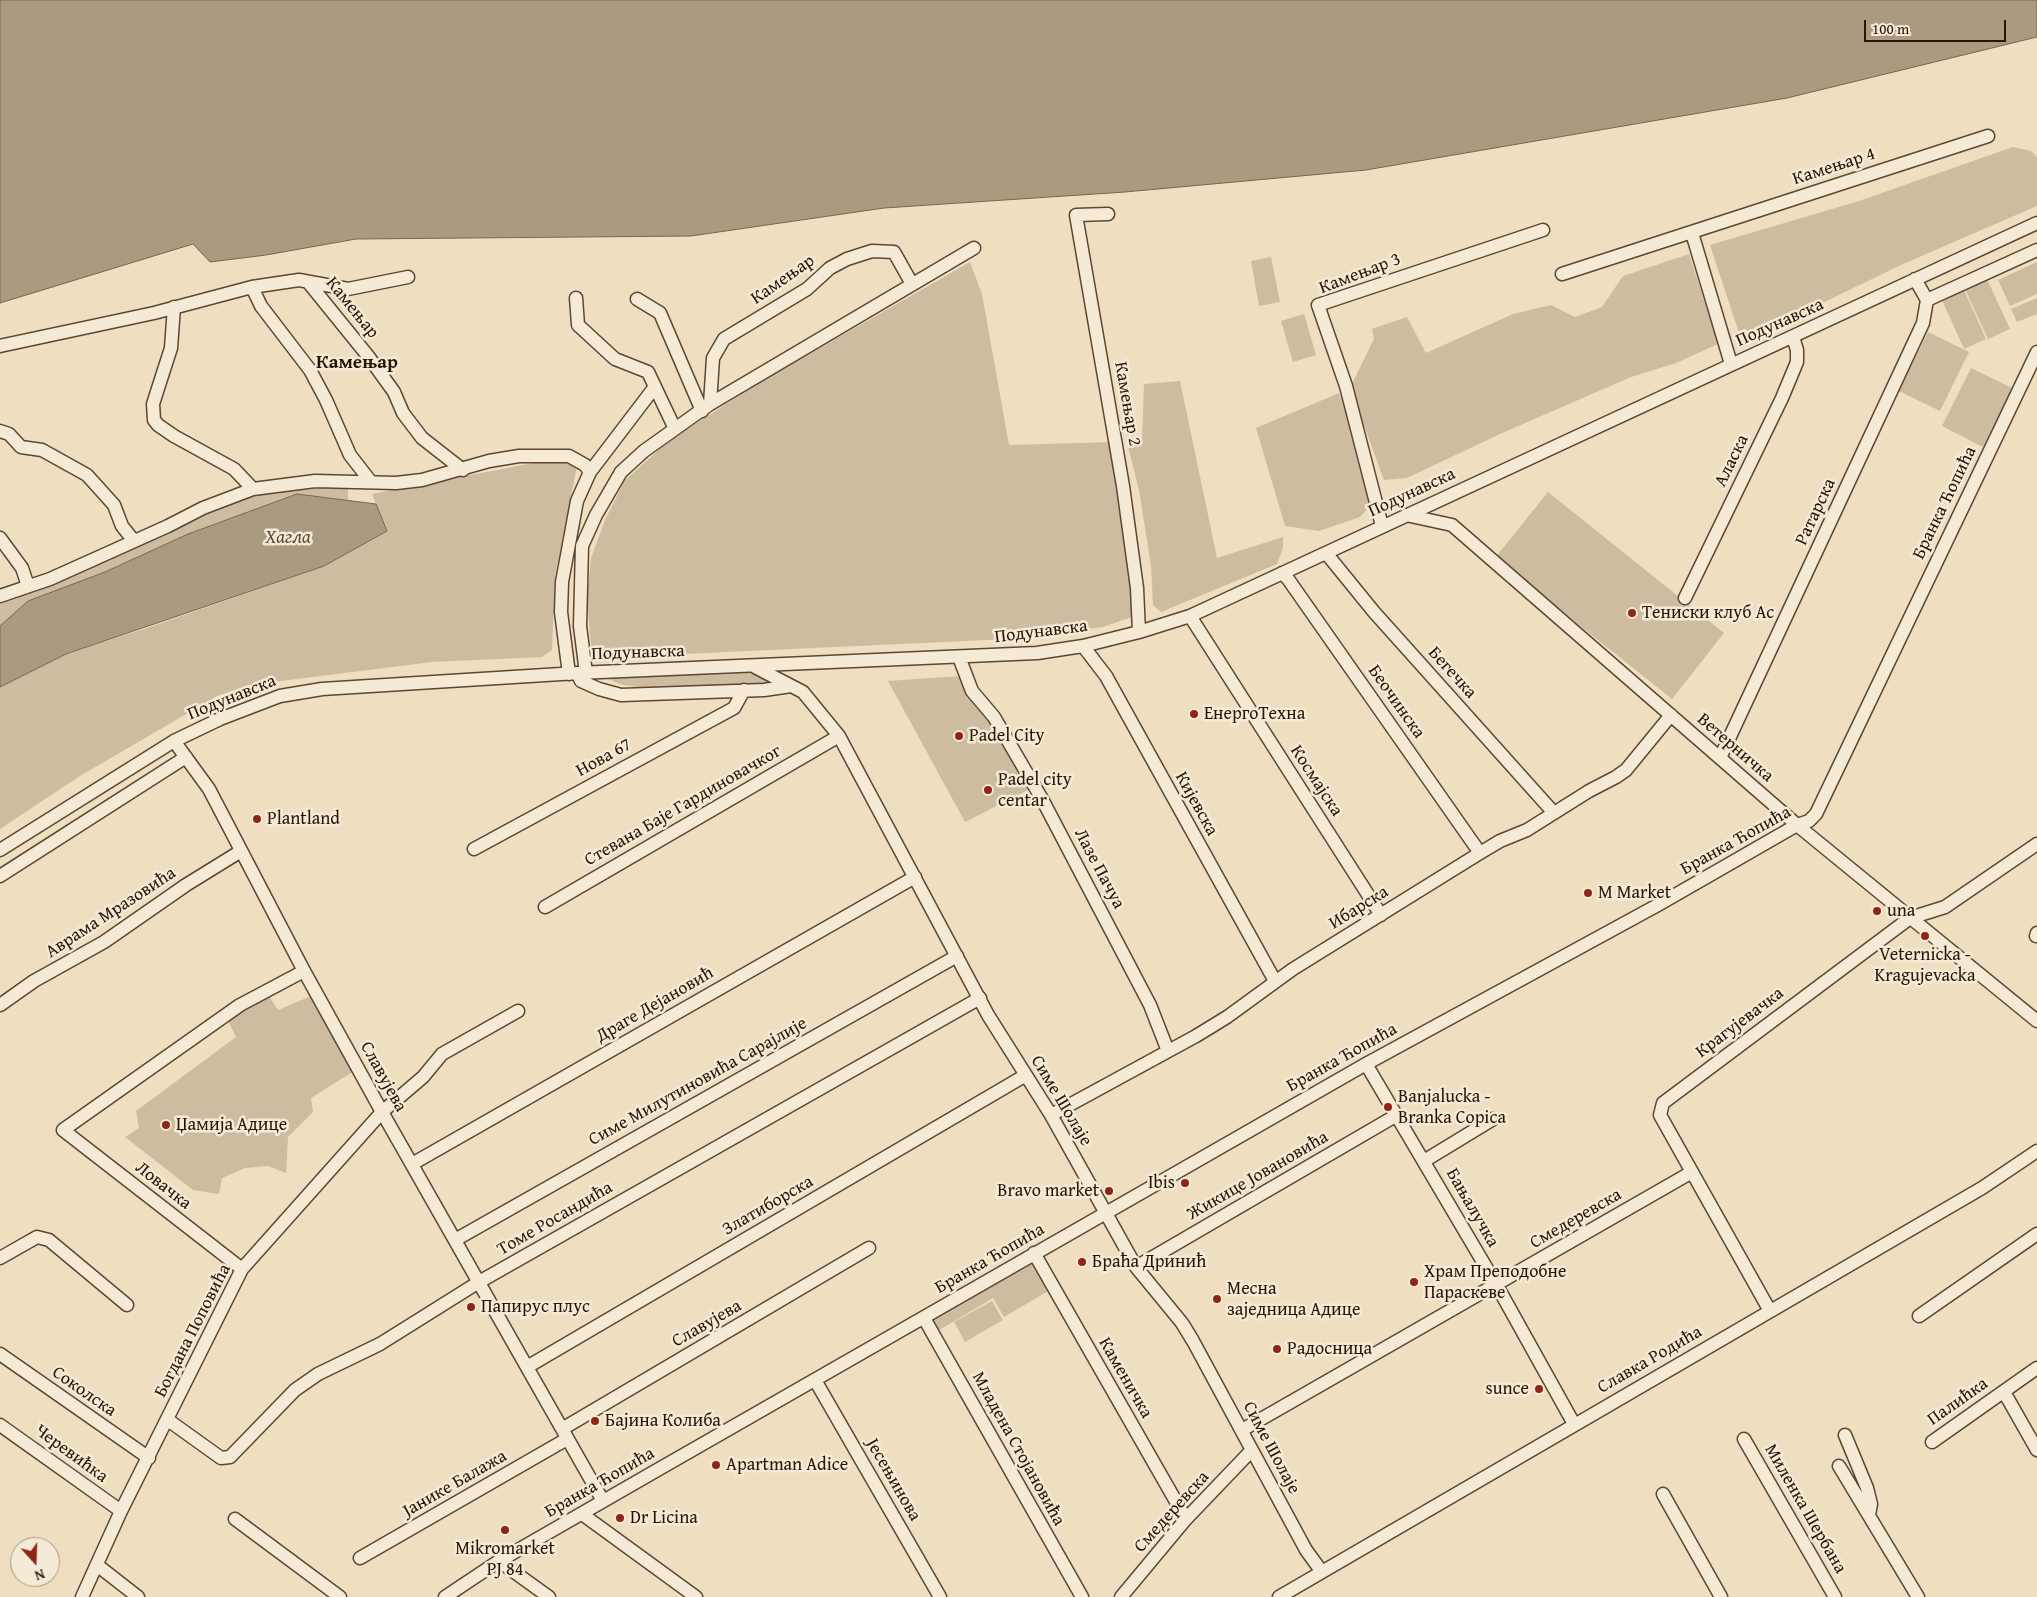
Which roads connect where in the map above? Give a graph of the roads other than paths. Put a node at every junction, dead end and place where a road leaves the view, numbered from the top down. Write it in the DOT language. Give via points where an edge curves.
graph roads {
  1 [pos="1988,136"];
  2 [pos="1108,214"];
  3 [pos="2037,223"];
  4 [pos="1543,230"];
  5 [pos="1692,233"];
  6 [pos="974,248"];
  7 [pos="2037,250"];
  8 [pos="1562,274"];
  9 [pos="408,277"];
  10 [pos="1915,280"];
  11 [pos="308,282"];
  12 [pos="912,284"];
  13 [pos="252,288"];
  14 [pos="576,298"];
  15 [pos="637,299"];
  16 [pos="1927,300"];
  17 [pos="174,307"];
  18 [pos="1793,337"];
  19 [pos="0,346"];
  20 [pos="2037,352"];
  21 [pos="1731,364"];
  22 [pos="654,388"];
  23 [pos="706,408"];
  24 [pos="675,429"];
  25 [pos="0,431"];
  26 [pos="463,470"];
  27 [pos="590,472"];
  28 [pos="371,482"];
  29 [pos="253,489"];
  30 [pos="1406,515"];
  31 [pos="1382,526"];
  32 [pos="0,538"];
  33 [pos="134,541"];
  34 [pos="1326,553"];
  35 [pos="1282,573"];
  36 [pos="28,586"];
  37 [pos="0,596"];
  38 [pos="1685,598"];
  39 [pos="1190,616"];
  40 [pos="1139,632"];
  41 [pos="1083,646"];
  42 [pos="959,657"];
  43 [pos="755,667"];
  44 [pos="577,673"];
  45 [pos="791,686"];
  46 [pos="744,690"];
  47 [pos="1671,715"];
  48 [pos="839,736"];
  49 [pos="174,741"];
  50 [pos="186,757"];
  51 [pos="1720,758"];
  52 [pos="1554,813"];
  53 [pos="1797,825"];
  54 [pos="2037,844"];
  55 [pos="474,849"];
  56 [pos="0,850"];
  57 [pos="240,851"];
  58 [pos="1480,853"];
  59 [pos="0,876"];
  60 [pos="914,876"];
  61 [pos="545,906"];
  62 [pos="1381,915"];
  63 [pos="1910,918"];
  64 [pos="957,956"];
  65 [pos="304,971"];
  66 [pos="1275,981"];
  67 [pos="980,998"];
  68 [pos="0,1005"];
  69 [pos="518,1011"];
  70 [pos="2037,1021"];
  71 [pos="1168,1051"];
  72 [pos="1366,1064"];
  73 [pos="1026,1075"];
  74 [pos="382,1112"];
  75 [pos="1051,1115"];
  76 [pos="1397,1115"];
  77 [pos="1493,1119"];
  78 [pos="2037,1151"];
  79 [pos="1424,1161"];
  80 [pos="412,1164"];
  81 [pos="1692,1172"];
  82 [pos="1106,1212"];
  83 [pos="2037,1234"];
  84 [pos="455,1240"];
  85 [pos="869,1248"];
  86 [pos="1034,1253"];
  87 [pos="0,1258"];
  88 [pos="1136,1267"];
  89 [pos="242,1270"];
  90 [pos="479,1282"];
  91 [pos="1496,1284"];
  92 [pos="127,1305"];
  93 [pos="1770,1311"];
  94 [pos="1919,1316"];
  95 [pos="924,1318"];
  96 [pos="0,1354"];
  97 [pos="527,1367"];
  98 [pos="2037,1368"];
  99 [pos="815,1380"];
  100 [pos="2004,1392"];
  101 [pos="168,1420"];
  102 [pos="1574,1424"];
  103 [pos="0,1425"];
  104 [pos="1242,1430"];
  105 [pos="564,1434"];
  106 [pos="1845,1435"];
  107 [pos="1744,1439"];
  108 [pos="1932,1442"];
  109 [pos="2037,1450"];
  110 [pos="1251,1451"];
  111 [pos="149,1458"];
  112 [pos="1839,1466"];
  113 [pos="1663,1494"];
  114 [pos="603,1501"];
  115 [pos="121,1511"];
  116 [pos="582,1514"];
  117 [pos="1869,1515"];
  118 [pos="1186,1519"];
  119 [pos="235,1520"];
  120 [pos="360,1558"];
  121 [pos="499,1561"];
  122 [pos="96,1565"];
  123 [pos="1322,1572"];
  124 [pos="82,1597"];
  125 [pos="138,1597"];
  126 [pos="340,1597"];
  127 [pos="445,1597"];
  128 [pos="549,1597"];
  129 [pos="696,1597"];
  130 [pos="940,1597"];
  131 [pos="1082,1597"];
  132 [pos="1121,1597"];
  133 [pos="1279,1597"];
  134 [pos="1721,1597"];
  135 [pos="1835,1597"];
  136 [pos="1918,1597"];
  1 -- 5 [label="street, Камењар 4"];
  2 -- 40 [label="street, Камењар 2" via="1076,215 1123,486 1137,588"];
  3 -- 10 [label="street, Подунавска"];
  4 -- 31 [label="street, Камењар 3" via="1318,305 1346,386"];
  5 -- 8 [label="street, Камењар 4"];
  5 -- 21 [label="street"];
  6 -- 12 [label="street"];
  7 -- 16 [label="street"];
  9 -- 11 [label="street, Камењар" via="348,289"];
  10 -- 16 [label="street"];
  10 -- 18 [label="street, Подунавска"];
  11 -- 13 [label="street, Камењар" via="299,280"];
  11 -- 26 [label="street, Камењар" via="368,356 422,438"];
  12 -- 23 [label="street"];
  12 -- 23 [label="street, Камењар" via="894,252 872,250 830,268 807,289 724,339 713,358 713,382"];
  13 -- 17 [label="street, Камењар"];
  13 -- 28 [label="street" via="261,306 310,370 350,455"];
  14 -- 22 [label="street" via="578,324 615,358 648,372"];
  15 -- 23 [label="street" via="660,313"];
  16 -- 51 [label="street, Ратарска" via="1923,323"];
  17 -- 19 [label="street, Камењар"];
  17 -- 29 [label="street" via="171,348 153,404 154,420 174,436 234,469"];
  18 -- 21 [label="street, Подунавска"];
  18 -- 38 [label="street, Аласка" via="1797,362"];
  20 -- 53 [label="street, Бранка Ћопића" via="1816,814 1809,821"];
  21 -- 30 [label="street, Подунавска"];
  22 -- 24 [label="street"];
  22 -- 27 [label="street"];
  23 -- 24 [label="street"];
  24 -- 44 [label="street" via="621,472 582,546"];
  25 -- 33 [label="street" via="21,447 42,450 87,475 114,505 122,526"];
  26 -- 27 [label="street" via="488,461 569,456 585,465"];
  26 -- 28 [label="street" via="396,484"];
  27 -- 44 [label="street" via="577,501 562,582 561,612"];
  28 -- 29 [label="street" via="315,481"];
  29 -- 33 [label="street" via="223,499"];
  30 -- 31 [label="street, Подунавска"];
  30 -- 47 [label="street, Ветерничка" via="1452,526"];
  31 -- 34 [label="street, Подунавска"];
  32 -- 36 [label="street" via="22,568"];
  33 -- 36 [label="street"];
  34 -- 35 [label="street, Подунавска"];
  34 -- 52 [label="street, Бегечка" via="1374,612"];
  35 -- 39 [label="street, Подунавска"];
  35 -- 58 [label="street, Беочинска"];
  36 -- 37 [label="street"];
  39 -- 40 [label="street, Подунавска"];
  39 -- 62 [label="street, Космајска"];
  40 -- 41 [label="street, Подунавска"];
  41 -- 42 [label="street, Подунавска" via="1037,653"];
  41 -- 66 [label="street, Кијевска" via="1106,676"];
  42 -- 43 [label="street, Подунавска"];
  42 -- 71 [label="street, Лазе Пачуа" via="972,690 994,717 1042,799 1150,1005"];
  43 -- 44 [label="street, Подунавска"];
  43 -- 45 [label="street, Симе Шолаје"];
  44 -- 46 [label="street" via="581,681 620,695"];
  44 -- 49 [label="street, Подунавска" via="322,689 280,696"];
  45 -- 46 [label="street"];
  45 -- 48 [label="street, Симе Шолаје" via="803,692"];
  46 -- 55 [label="street, Нова 67" via="734,708"];
  47 -- 51 [label="street, Ветерничка"];
  47 -- 52 [label="street, Ибарска" via="1626,770"];
  48 -- 60 [label="street, Симе Шолаје"];
  48 -- 61 [label="street, Стевана Баје Гардиновачког"];
  49 -- 50 [label="street, Славујева"];
  49 -- 56 [label="street, Подунавска"];
  50 -- 57 [label="street, Славујева" via="209,789"];
  50 -- 59 [label="street"];
  51 -- 53 [label="street, Ветерничка"];
  52 -- 58 [label="street, Ибарска"];
  53 -- 63 [label="street, Ветерничка"];
  53 -- 72 [label="street, Бранка Ћопића"];
  54 -- 63 [label="street, Крагујевачка" via="1945,907"];
  57 -- 65 [label="street, Славујева"];
  57 -- 68 [label="street, Аврама Мразовића" via="104,942 34,981"];
  58 -- 62 [label="street, Ибарска"];
  60 -- 64 [label="street, Симе Шолаје"];
  60 -- 80 [label="street, Драге Дејановић"];
  62 -- 66 [label="street, Ибарска"];
  63 -- 70 [label="street, Ветерничка"];
  63 -- 81 [label="street, Крагујевачка" via="1663,1103 1660,1115"];
  64 -- 67 [label="street, Симе Шолаје"];
  64 -- 84 [label="street, Симе Милутиновића Сарајлије"];
  65 -- 74 [label="street, Славујева"];
  65 -- 89 [label="street, Ловачка" via="240,1005 63,1130"];
  66 -- 71 [label="street, Ибарска" via="1227,1017"];
  67 -- 73 [label="street, Симе Шолаје"];
  67 -- 90 [label="street, Томе Росандића"];
  69 -- 74 [label="street, Богдана Поповића" via="442,1054 424,1077"];
  71 -- 75 [label="street, Ибарска"];
  72 -- 76 [label="street, Бањалучка"];
  72 -- 82 [label="street, Бранка Ћопића"];
  73 -- 75 [label="street, Симе Шолаје"];
  73 -- 97 [label="street, Златиборска"];
  74 -- 80 [label="street, Славујева"];
  74 -- 89 [label="street, Богдана Поповића"];
  75 -- 82 [label="street, Симе Шолаје"];
  76 -- 79 [label="street, Бањалучка"];
  76 -- 88 [label="street, Жикице Јовановића"];
  77 -- 79 [label="street"];
  78 -- 93 [label="street, Славка Родића" via="1982,1188"];
  79 -- 91 [label="street, Бањалучка"];
  80 -- 84 [label="street, Славујева"];
  81 -- 91 [label="street, Смедеревска"];
  81 -- 93 [label="street, Крагујевачка"];
  82 -- 86 [label="street, Бранка Ћопића"];
  82 -- 88 [label="street, Симе Шолаје"];
  83 -- 94 [label="street"];
  84 -- 90 [label="street, Славујева"];
  85 -- 105 [label="street, Славујева"];
  86 -- 95 [label="street, Бранка Ћопића"];
  86 -- 118 [label="street, Каменичка"];
  87 -- 92 [label="street" via="37,1237 49,1240"];
  88 -- 104 [label="street, Симе Шолаје" via="1182,1323"];
  89 -- 101 [label="street, Богдана Поповића"];
  90 -- 97 [label="street, Славујева"];
  90 -- 101 [label="street, Томе Росандића" via="380,1344 318,1374 296,1390 230,1457 221,1458"];
  91 -- 102 [label="street, Бањалучка"];
  91 -- 104 [label="street, Смедеревска"];
  93 -- 102 [label="street, Славка Родића"];
  95 -- 99 [label="street, Бранка Ћопића"];
  95 -- 131 [label="street, Младена Стојановића"];
  96 -- 111 [label="street, Соколска"];
  97 -- 105 [label="street, Славујева"];
  98 -- 100 [label="street, Палићка"];
  99 -- 114 [label="street, Бранка Ћопића"];
  99 -- 130 [label="street, Јесењинова"];
  100 -- 108 [label="street, Палићка"];
  100 -- 109 [label="street, Палићка"];
  101 -- 111 [label="street, Богдана Поповића"];
  102 -- 123 [label="street, Славка Родића"];
  103 -- 115 [label="street, Черевићка"];
  104 -- 110 [label="street, Симе Шолаје"];
  105 -- 114 [label="street, Славујева"];
  105 -- 120 [label="street, Јанике Балажа"];
  106 -- 117 [label="street" via="1867,1488 1871,1504"];
  107 -- 135 [label="street, Миленка Шербана"];
  110 -- 118 [label="street, Смедеревска"];
  110 -- 123 [label="street, Симе Шолаје" via="1306,1550"];
  111 -- 115 [label="street, Богдана Поповића"];
  112 -- 117 [label="street"];
  113 -- 134 [label="street"];
  114 -- 116 [label="street, Бранка Ћопића"];
  115 -- 122 [label="street, Богдана Поповића"];
  116 -- 121 [label="street, Бранка Ћопића"];
  116 -- 129 [label="street"];
  117 -- 136 [label="street"];
  118 -- 132 [label="street, Смедеревска"];
  119 -- 126 [label="street"];
  121 -- 127 [label="street, Бранка Ћопића"];
  121 -- 128 [label="street"];
  122 -- 124 [label="street, Богдана Поповића"];
  122 -- 125 [label="street"];
  123 -- 133 [label="street, Славка Родића"];
}
